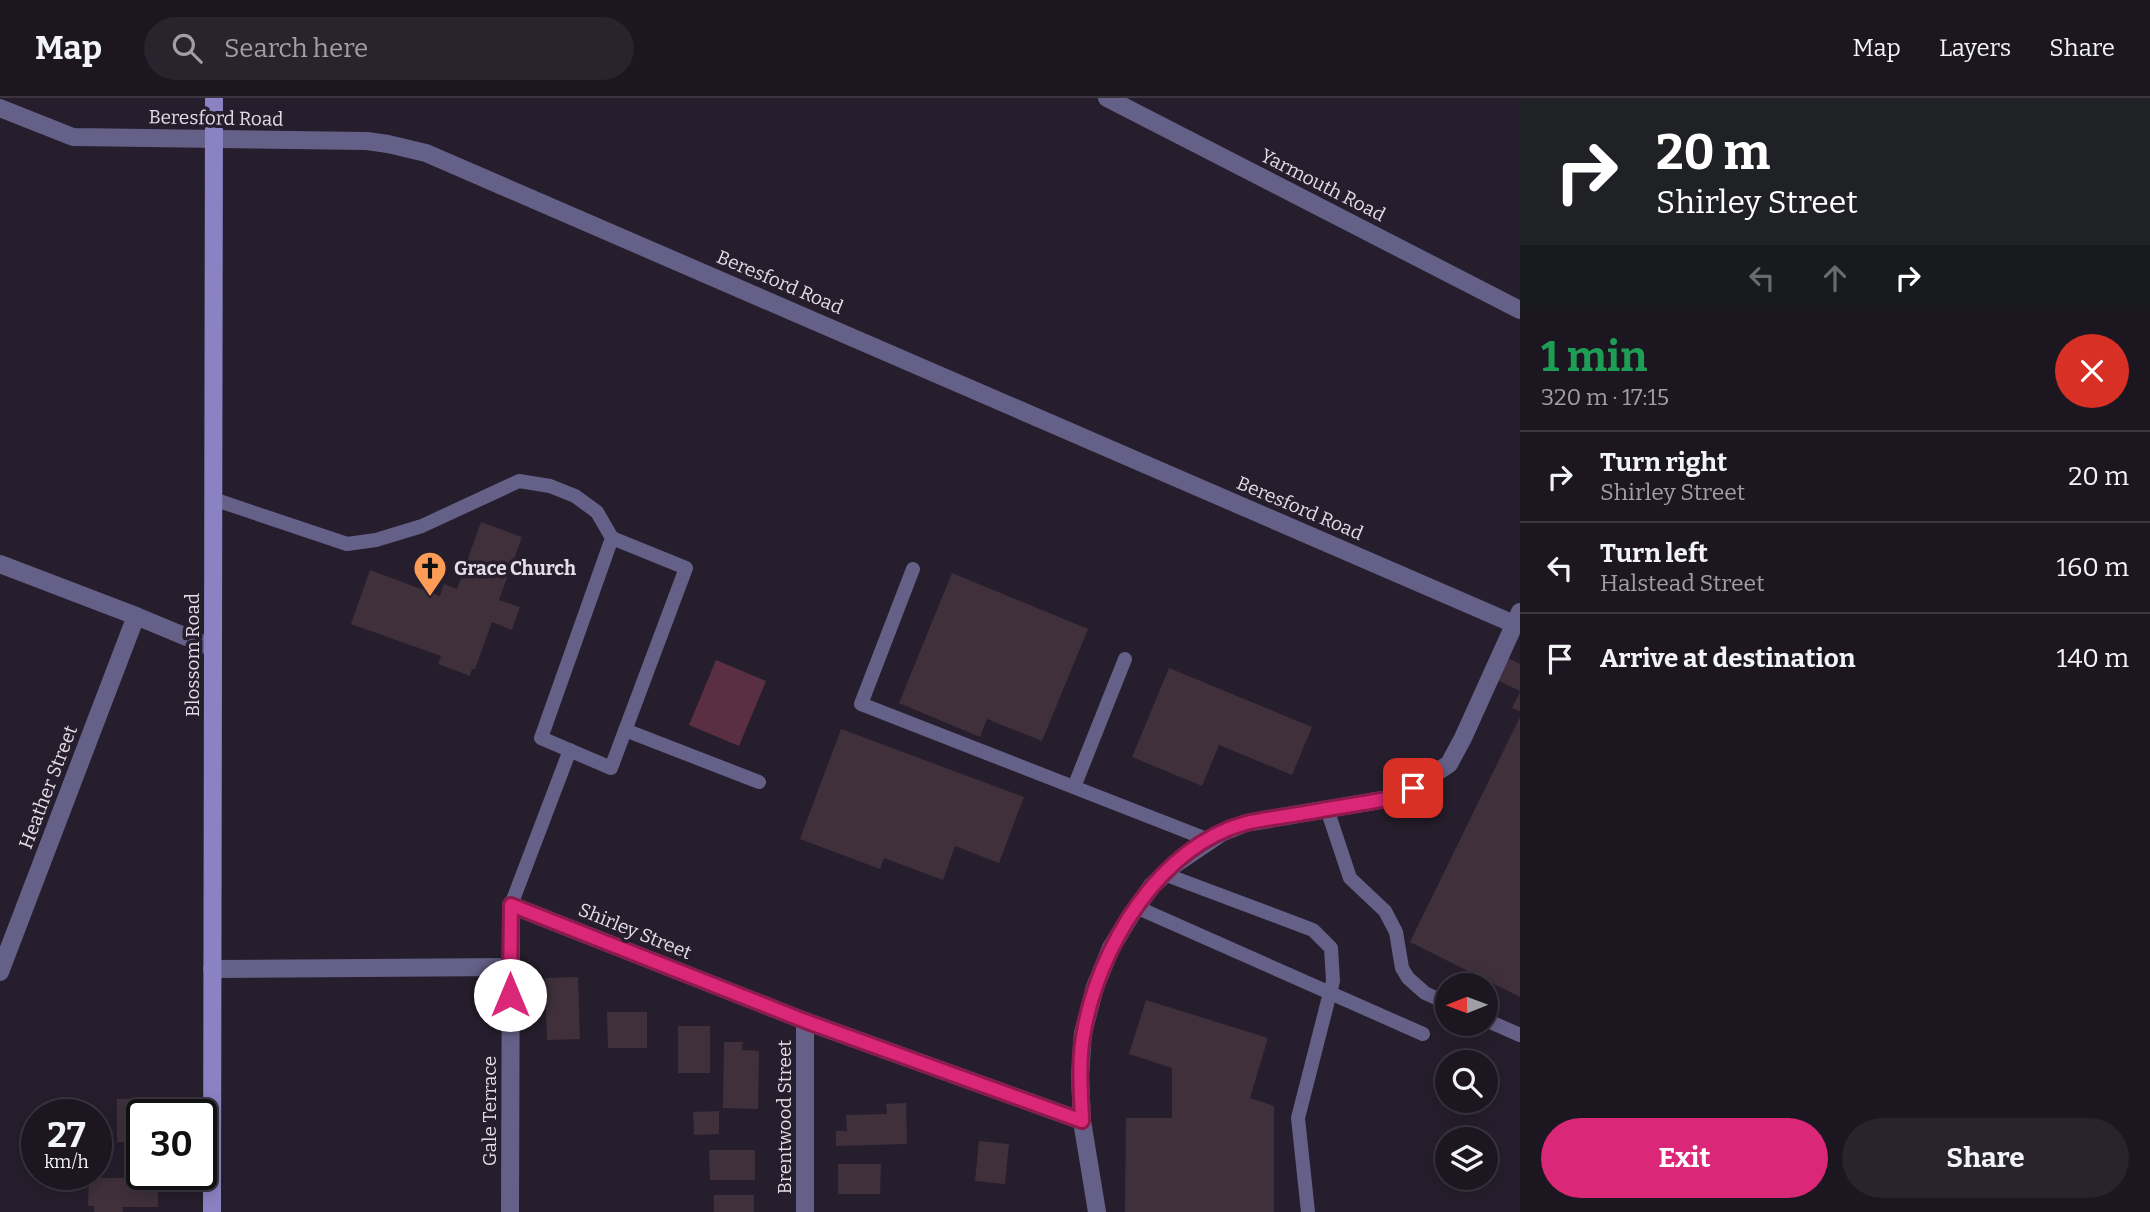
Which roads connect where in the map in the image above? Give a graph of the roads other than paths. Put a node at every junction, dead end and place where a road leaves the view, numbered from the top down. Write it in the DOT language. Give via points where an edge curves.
graph roads {
  1 [pos="214,98"];
  2 [pos="1107,98"];
  3 [pos="0,108"];
  4 [pos="214,139"];
  5 [pos="1520,310"];
  6 [pos="214,499"];
  7 [pos="612,538"];
  8 [pos="0,564"];
  9 [pos="913,569"];
  10 [pos="136,616"];
  11 [pos="1517,618"];
  12 [pos="213,648"];
  13 [pos="1125,659"];
  14 [pos="625,730"];
  15 [pos="570,750"];
  16 [pos="759,782"];
  17 [pos="1074,787"];
  18 [pos="1327,809"];
  19 [pos="1209,840"];
  20 [pos="1164,874"];
  21 [pos="511,905"];
  22 [pos="1136,907"];
  23 [pos="510,967"];
  24 [pos="212,969"];
  25 [pos="0,972"];
  26 [pos="1331,993"];
  27 [pos="1435,998"];
  28 [pos="805,1021"];
  29 [pos="1498,1025"];
  30 [pos="1423,1034"];
  31 [pos="1520,1035"];
  32 [pos="1082,1121"];
  33 [pos="212,1212"];
  34 [pos="510,1212"];
  35 [pos="805,1212"];
  36 [pos="1097,1212"];
  37 [pos="1308,1212"];
  1 -- 4 [label="street, Blossom Road"];
  2 -- 5 [label="street, Yarmouth Road"];
  3 -- 4 [label="street, Beresford Road" via="73,138"];
  4 -- 6 [label="street, Blossom Road"];
  4 -- 11 [label="street, Beresford Road" via="367,141 438,157"];
  6 -- 7 [label="lane" via="347,544 422,526 519,481 575,496 597,512"];
  6 -- 12 [label="street, Blossom Road"];
  7 -- 14 [label="lane" via="686,568"];
  7 -- 15 [label="lane" via="541,738"];
  8 -- 10 [label="street"];
  9 -- 17 [label="lane" via="861,704"];
  10 -- 12 [label="street"];
  10 -- 25 [label="street, Heather Street"];
  11 -- 18 [label="street" via="1449,764 1399,797"];
  12 -- 24 [label="street, Blossom Road"];
  13 -- 17 [label="lane"];
  14 -- 15 [label="lane" via="611,768"];
  14 -- 16 [label="lane"];
  15 -- 21 [label="lane"];
  17 -- 19 [label="lane"];
  18 -- 19 [label="street" via="1247,823"];
  18 -- 27 [label="lane" via="1350,878 1385,911 1396,932 1408,978"];
  19 -- 20 [label="street"];
  20 -- 22 [label="street"];
  20 -- 26 [label="lane" via="1319,934 1331,948"];
  21 -- 23 [label="street"];
  21 -- 28 [label="street, Shirley Street"];
  22 -- 26 [label="lane"];
  22 -- 32 [label="street" via="1111,948 1083,1032"];
  23 -- 24 [label="street"];
  23 -- 34 [label="street, Gale Terrace"];
  24 -- 33 [label="street, Blossom Road"];
  26 -- 30 [label="lane"];
  26 -- 37 [label="lane" via="1298,1118"];
  28 -- 32 [label="street, Shirley Street"];
  28 -- 35 [label="street, Brentwood Street"];
  29 -- 31 [label="lane"];
  32 -- 36 [label="street"];
}
